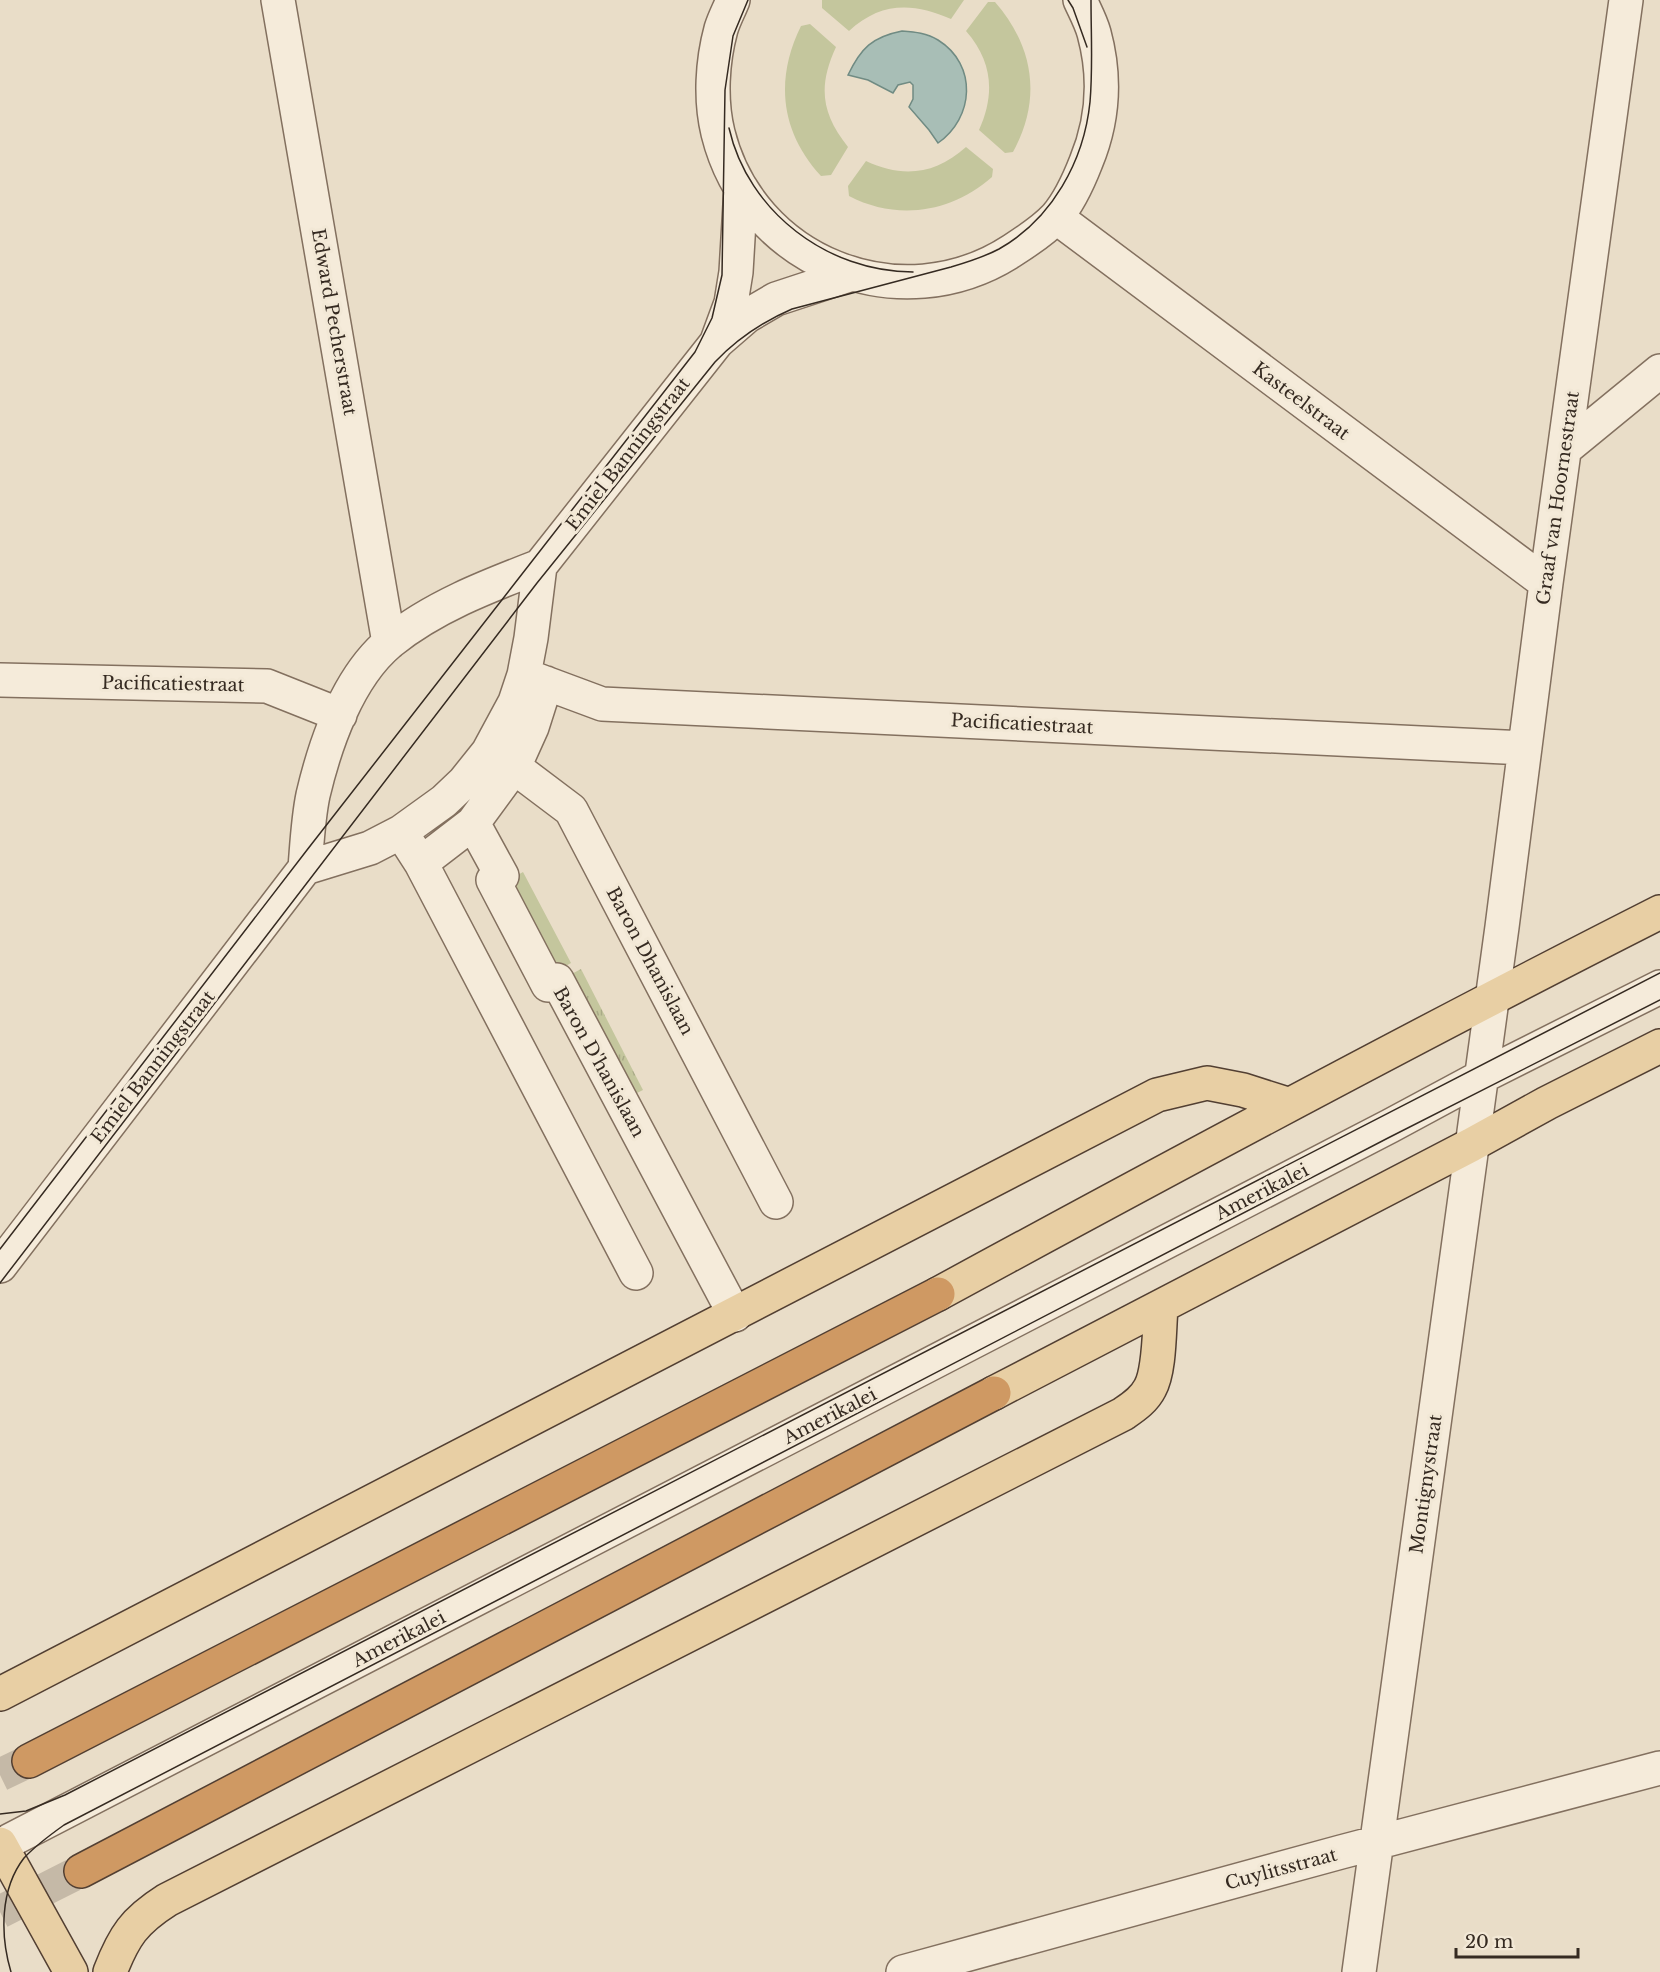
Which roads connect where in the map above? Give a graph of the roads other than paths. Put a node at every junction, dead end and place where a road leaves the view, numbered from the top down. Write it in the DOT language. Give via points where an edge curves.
graph roads {
  1 [pos="278,0"];
  2 [pos="733,0"];
  3 [pos="1080,0"];
  4 [pos="1626,0"];
  5 [pos="741,188"];
  6 [pos="1056,217"];
  7 [pos="852,274"];
  8 [pos="717,342"];
  9 [pos="1660,371"];
  10 [pos="1566,447"];
  11 [pos="540,566"];
  12 [pos="1546,583"];
  13 [pos="389,643"];
  14 [pos="535,679"];
  15 [pos="0,680"];
  16 [pos="340,715"];
  17 [pos="1525,748"];
  18 [pos="501,760"];
  19 [pos="473,822"];
  20 [pos="401,832"];
  21 [pos="420,863"];
  22 [pos="305,868"];
  23 [pos="1660,912"];
  24 [pos="1660,987"];
  25 [pos="1493,996"];
  26 [pos="1660,1046"];
  27 [pos="1481,1077"];
  28 [pos="1287,1104"];
  29 [pos="1471,1145"];
  30 [pos="776,1202"];
  31 [pos="0,1266"];
  32 [pos="636,1273"];
  33 [pos="938,1294"];
  34 [pos="1161,1308"];
  35 [pos="735,1315"];
  36 [pos="994,1393"];
  37 [pos="0,1694"];
  38 [pos="29,1761"];
  39 [pos="1660,1768"];
  40 [pos="1377,1843"];
  41 [pos="0,1844"];
  42 [pos="81,1871"];
  43 [pos="71,1972"];
  44 [pos="110,1972"];
  45 [pos="903,1972"];
  46 [pos="1359,1972"];
  1 -- 13 [label="street, Edward Pecherstraat"];
  2 -- 5 [label="street" via="721,29 713,100 718,132"];
  3 -- 6 [label="street" via="1094,32 1101,66 1101,106 1094,142 1080,178"];
  4 -- 10 [label="street, Graaf van Hoornestraat"];
  5 -- 7 [label="street" via="778,234 828,266"];
  5 -- 8 [label="street, Emiel Banningstraat" via="736,272 731,303"];
  6 -- 7 [label="street" via="997,261 958,276 922,282"];
  6 -- 12 [label="street, Kasteelstraat"];
  7 -- 8 [label="street, Emiel Banningstraat" via="776,299 747,316"];
  8 -- 11 [label="street, Emiel Banningstraat"];
  9 -- 10 [label="street"];
  10 -- 12 [label="street, Graaf van Hoornestraat"];
  11 -- 13 [label="street, Emiel Banningstraat" via="446,606"];
  11 -- 14 [label="street" via="531,638"];
  12 -- 17 [label="street, Graaf van Hoornestraat"];
  13 -- 16 [label="street, Emiel Banningstraat" via="356,682"];
  14 -- 17 [label="street, Pacificatiestraat" via="602,704"];
  14 -- 18 [label="street" via="515,702"];
  15 -- 16 [label="street, Pacificatiestraat" via="267,686"];
  16 -- 22 [label="street, Emiel Banningstraat" via="313,797"];
  17 -- 25 [label="street, Graaf van Hoornestraat"];
  18 -- 19 [label="street"];
  18 -- 20 [label="street" via="464,782"];
  18 -- 30 [label="street, Baron Dhanislaan" via="571,810"];
  19 -- 21 [label="street"];
  19 -- 35 [label="street, Baron D'hanislaan" via="502,876 493,880 548,985 557,980"];
  20 -- 21 [label="street"];
  20 -- 22 [label="street" via="370,848"];
  21 -- 32 [label="street"];
  22 -- 31 [label="street, Emiel Banningstraat"];
  23 -- 25 [label="main road"];
  24 -- 27 [label="street, Amerikalei"];
  25 -- 27 [label="street, Montignystraat"];
  25 -- 28 [label="main road"];
  26 -- 29 [label="main road"];
  27 -- 29 [label="street, Montignystraat"];
  27 -- 41 [label="street, Amerikalei"];
  28 -- 33 [label="main road"];
  28 -- 35 [label="main road" via="1208,1083 1157,1095"];
  29 -- 34 [label="main road"];
  29 -- 40 [label="street, Montignystraat"];
  33 -- 38 [label="highway"];
  34 -- 36 [label="main road"];
  34 -- 44 [label="main road" via="1151,1388 1123,1414 167,1900 132,1927"];
  35 -- 37 [label="main road"];
  36 -- 42 [label="highway"];
  39 -- 40 [label="street, Cuylitsstraat"];
  40 -- 45 [label="street, Cuylitsstraat"];
  40 -- 46 [label="street, Montignystraat"];
  41 -- 43 [label="main road"];
}
